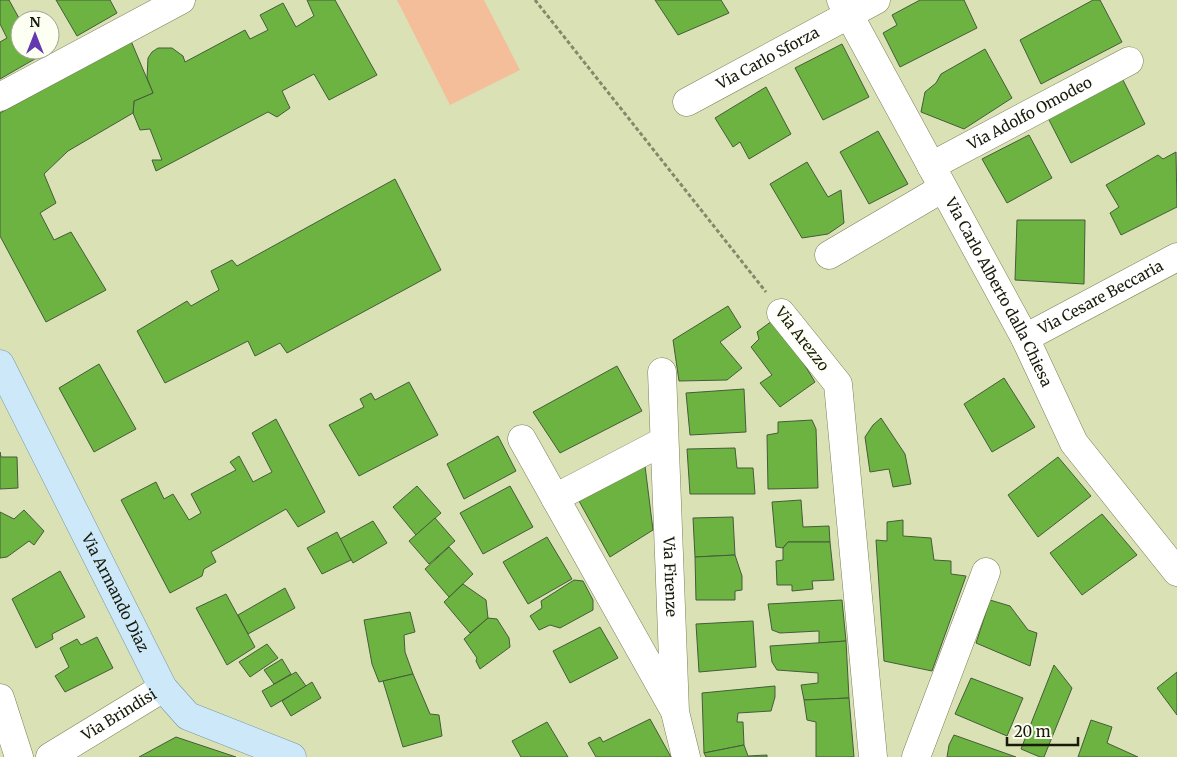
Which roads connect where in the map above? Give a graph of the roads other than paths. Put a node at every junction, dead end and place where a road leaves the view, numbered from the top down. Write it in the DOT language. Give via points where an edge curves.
graph roads {
  1 [pos="181,0"];
  2 [pos="876,0"];
  3 [pos="845,7"];
  4 [pos="138,10"];
  5 [pos="1129,61"];
  6 [pos="0,97"];
  7 [pos="687,102"];
  8 [pos="937,177"];
  9 [pos="829,255"];
  10 [pos="1177,257"];
  11 [pos="781,313"];
  12 [pos="1025,338"];
  13 [pos="0,365"];
  14 [pos="662,372"];
  15 [pos="522,439"];
  16 [pos="664,441"];
  17 [pos="555,498"];
  18 [pos="986,572"];
  19 [pos="1177,572"];
  20 [pos="163,688"];
  21 [pos="0,698"];
  22 [pos="675,712"];
  23 [pos="19,757"];
  24 [pos="50,757"];
  25 [pos="292,757"];
  26 [pos="686,757"];
  27 [pos="873,757"];
  28 [pos="916,757"];
  1 -- 4 [label="street"];
  2 -- 3 [label="street, Via Carlo Sforza"];
  3 -- 7 [label="street, Via Carlo Sforza"];
  3 -- 8 [label="street, Via Carlo Alberto dalla Chiesa"];
  4 -- 6 [label="street"];
  5 -- 8 [label="street, Via Adolfo Omodeo"];
  8 -- 9 [label="street, Via Adolfo Omodeo"];
  8 -- 12 [label="street, Via Carlo Alberto dalla Chiesa"];
  10 -- 12 [label="street, Via Cesare Beccaria"];
  11 -- 27 [label="street, Via Arezzo" via="838,384"];
  12 -- 19 [label="street, Via Carlo Alberto dalla Chiesa" via="1074,443"];
  13 -- 20 [label="main road, Via Armando Diaz"];
  14 -- 16 [label="street, Via Firenze"];
  15 -- 17 [label="street, Via Firenze"];
  16 -- 17 [label="street"];
  16 -- 22 [label="street, Via Firenze"];
  17 -- 22 [label="street, Via Firenze"];
  18 -- 28 [label="street"];
  20 -- 24 [label="street, Via Brindisi"];
  20 -- 25 [label="main road, Via Armando Diaz" via="188,716"];
  21 -- 23 [label="street"];
  22 -- 26 [label="street, Via Firenze"];
}
